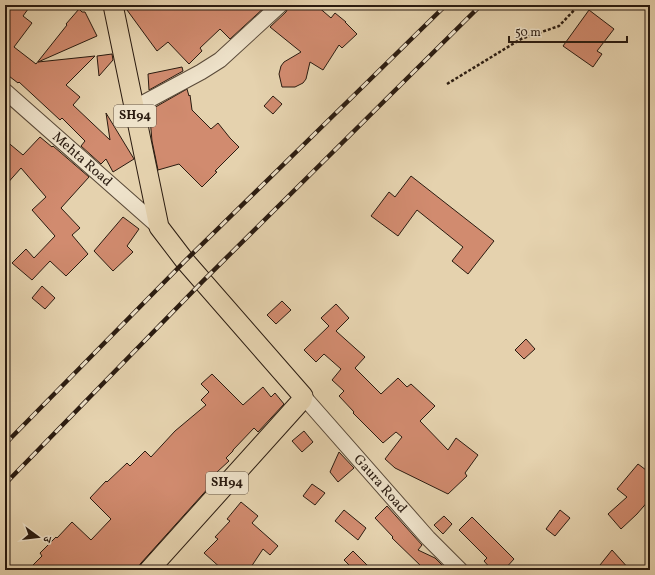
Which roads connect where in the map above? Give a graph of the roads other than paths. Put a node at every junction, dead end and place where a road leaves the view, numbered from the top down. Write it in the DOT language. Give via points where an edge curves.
graph roads {
  1 [pos="113,5"];
  2 [pos="280,5"];
  3 [pos="5,92"];
  4 [pos="134,108"];
  5 [pos="159,227"];
  6 [pos="303,396"];
  7 [pos="149,570"];
  8 [pos="460,570"];
  1 -- 4 [label="main road, SH94"];
  2 -- 4 [label="street" via="220,60"];
  3 -- 5 [label="street, Mehta Road"];
  4 -- 5 [label="main road, SH94"];
  5 -- 6 [label="main road, SH94" via="185,261"];
  6 -- 7 [label="main road, SH94"];
  6 -- 8 [label="street, Gaura Road" via="428,538"];
}
